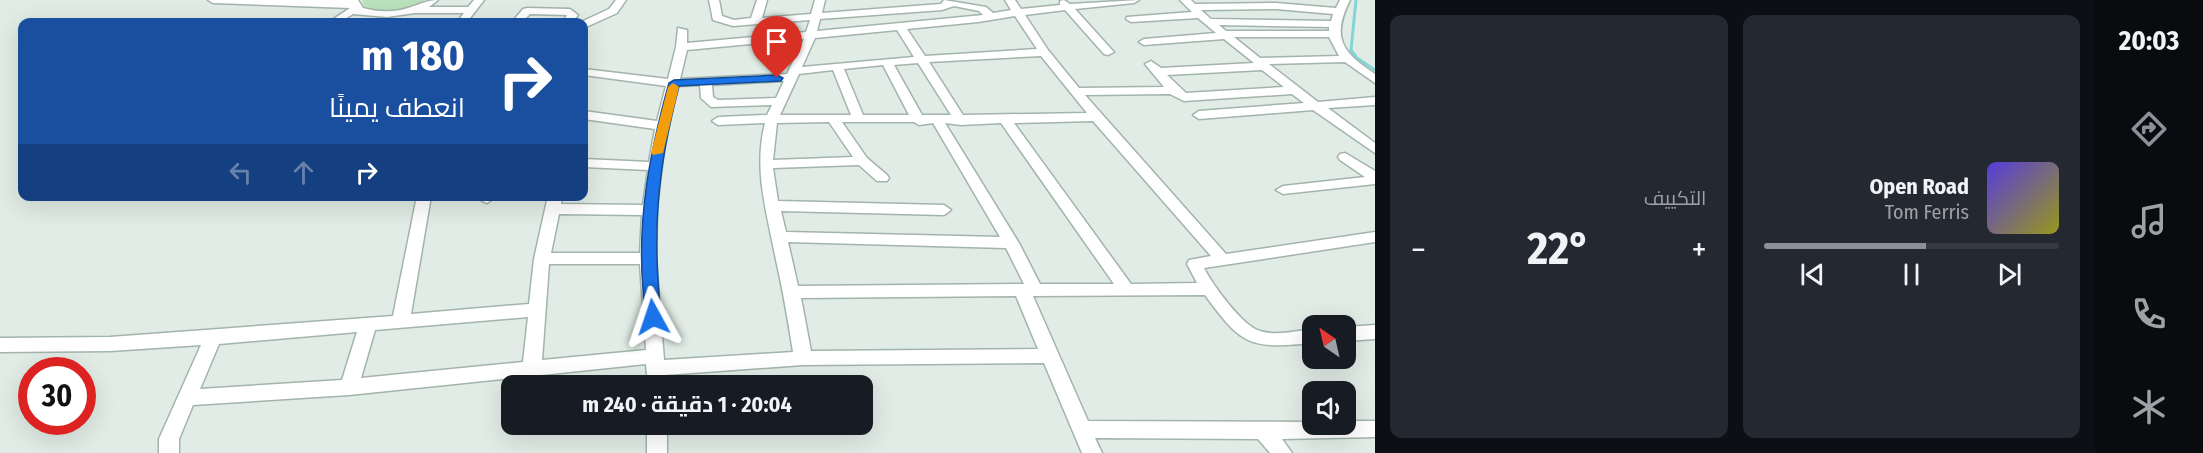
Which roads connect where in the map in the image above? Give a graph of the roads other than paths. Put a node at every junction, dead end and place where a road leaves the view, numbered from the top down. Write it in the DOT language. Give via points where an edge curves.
graph roads {
  1 [pos="213,0"];
  2 [pos="479,0"];
  3 [pos="621,0"];
  4 [pos="714,0"];
  5 [pos="762,0"];
  6 [pos="820,0"];
  7 [pos="876,0"];
  8 [pos="1010,0"];
  9 [pos="1134,0"];
  10 [pos="1344,0"];
  11 [pos="252,1"];
  12 [pos="297,1"];
  13 [pos="432,1"];
  14 [pos="950,1"];
  15 [pos="1115,1"];
  16 [pos="1064,4"];
  17 [pos="355,5"];
  18 [pos="414,10"];
  19 [pos="471,10"];
  20 [pos="1338,10"];
  21 [pos="1196,11"];
  22 [pos="1018,12"];
  23 [pos="872,13"];
  24 [pos="992,17"];
  25 [pos="340,18"];
  26 [pos="465,18"];
  27 [pos="520,18"];
  28 [pos="571,18"];
  29 [pos="817,18"];
  30 [pos="1131,19"];
  31 [pos="755,22"];
  32 [pos="588,23"];
  33 [pos="901,27"];
  34 [pos="1334,29"];
  35 [pos="682,30"];
  36 [pos="811,35"];
  37 [pos="1225,35"];
  38 [pos="1144,42"];
  39 [pos="682,47"];
  40 [pos="1044,52"];
  41 [pos="1108,52"];
  42 [pos="922,59"];
  43 [pos="1344,59"];
  44 [pos="887,62"];
  45 [pos="1262,64"];
  46 [pos="838,67"];
  47 [pos="588,72"];
  48 [pos="794,74"];
  49 [pos="1375,79"];
  50 [pos="674,83"];
  51 [pos="706,83"];
  52 [pos="1174,90"];
  53 [pos="1294,90"];
  54 [pos="1076,92"];
  55 [pos="780,101"];
  56 [pos="1374,102"];
  57 [pos="1315,105"];
  58 [pos="1199,115"];
  59 [pos="588,116"];
  60 [pos="1096,117"];
  61 [pos="772,119"];
  62 [pos="833,119"];
  63 [pos="859,120"];
  64 [pos="718,121"];
  65 [pos="919,121"];
  66 [pos="938,121"];
  67 [pos="961,121"];
  68 [pos="1006,121"];
  69 [pos="662,126"];
  70 [pos="1375,149"];
  71 [pos="1345,157"];
  72 [pos="862,161"];
  73 [pos="588,163"];
  74 [pos="765,164"];
  75 [pos="656,166"];
  76 [pos="882,178"];
  77 [pos="1375,178"];
  78 [pos="1283,190"];
  79 [pos="423,201"];
  80 [pos="554,203"];
  81 [pos="771,206"];
  82 [pos="650,210"];
  83 [pos="944,210"];
  84 [pos="780,237"];
  85 [pos="1375,237"];
  86 [pos="1011,243"];
  87 [pos="542,258"];
  88 [pos="648,258"];
  89 [pos="1223,260"];
  90 [pos="1126,289"];
  91 [pos="1210,289"];
  92 [pos="1029,290"];
  93 [pos="791,292"];
  94 [pos="536,310"];
  95 [pos="401,321"];
  96 [pos="368,325"];
  97 [pos="1375,332"];
  98 [pos="1356,333"];
  99 [pos="1302,337"];
  100 [pos="213,338"];
  101 [pos="0,345"];
  102 [pos="1052,356"];
  103 [pos="803,358"];
  104 [pos="532,367"];
  105 [pos="657,370"];
  106 [pos="349,387"];
  107 [pos="186,398"];
  108 [pos="1083,429"];
  109 [pos="1375,429"];
  110 [pos="1263,431"];
  111 [pos="657,435"];
  112 [pos="169,453"];
  113 [pos="657,453"];
  114 [pos="1092,453"];
  115 [pos="1281,453"];
  1 -- 11 [label="street"];
  2 -- 13 [label="street"];
  2 -- 19 [label="street"];
  3 -- 32 [label="street" via="613,11"];
  4 -- 31 [label="street" via="717,18 722,22"];
  5 -- 31 [label="street"];
  6 -- 29 [label="street"];
  7 -- 23 [label="street"];
  8 -- 22 [label="street"];
  9 -- 15 [label="street"];
  10 -- 20 [label="street"];
  11 -- 12 [label="street"];
  12 -- 17 [label="street"];
  13 -- 18 [label="street"];
  14 -- 23 [label="street" via="942,7"];
  14 -- 24 [label="street" via="982,9"];
  15 -- 16 [label="street"];
  16 -- 22 [label="street"];
  16 -- 41 [label="street"];
  17 -- 18 [label="street" via="377,14"];
  17 -- 25 [label="street"];
  18 -- 19 [label="street"];
  19 -- 26 [label="street"];
  20 -- 21 [label="street" via="1276,6"];
  20 -- 34 [label="street"];
  21 -- 30 [label="street"];
  21 -- 34 [label="street"];
  21 -- 37 [label="street"];
  22 -- 24 [label="street"];
  22 -- 40 [label="street"];
  23 -- 29 [label="street"];
  24 -- 33 [label="street"];
  27 -- 28 [label="street" via="532,10 570,12"];
  29 -- 31 [label="street"];
  29 -- 36 [label="street"];
  33 -- 36 [label="street"];
  33 -- 42 [label="street"];
  34 -- 37 [label="street"];
  34 -- 43 [label="street"];
  35 -- 39 [label="street"];
  36 -- 39 [label="street"];
  36 -- 48 [label="street"];
  37 -- 38 [label="street"];
  37 -- 45 [label="street"];
  39 -- 50 [label="street"];
  40 -- 42 [label="street"];
  40 -- 54 [label="street"];
  42 -- 44 [label="street"];
  42 -- 67 [label="street"];
  43 -- 45 [label="street"];
  43 -- 49 [label="street"];
  44 -- 46 [label="street"];
  44 -- 65 [label="street"];
  45 -- 52 [label="street" via="1154,68"];
  45 -- 53 [label="street"];
  46 -- 48 [label="street"];
  46 -- 63 [label="street"];
  47 -- 50 [label="street"];
  48 -- 51 [label="street"];
  48 -- 55 [label="street"];
  50 -- 51 [label="street"];
  50 -- 69 [label="street"];
  51 -- 55 [label="street" via="707,98 715,104"];
  52 -- 53 [label="street" via="1184,97"];
  52 -- 54 [label="street"];
  53 -- 57 [label="street"];
  54 -- 60 [label="street"];
  55 -- 61 [label="street"];
  56 -- 57 [label="street"];
  57 -- 58 [label="street"];
  57 -- 70 [label="street"];
  59 -- 69 [label="street"];
  60 -- 68 [label="street"];
  60 -- 89 [label="street"];
  61 -- 62 [label="street"];
  61 -- 64 [label="street"];
  61 -- 74 [label="street"];
  62 -- 63 [label="street"];
  62 -- 72 [label="street"];
  63 -- 65 [label="street"];
  65 -- 66 [label="street"];
  66 -- 67 [label="street"];
  66 -- 86 [label="street"];
  67 -- 68 [label="street"];
  68 -- 90 [label="street"];
  69 -- 75 [label="street"];
  71 -- 77 [label="street"];
  72 -- 74 [label="street"];
  72 -- 76 [label="street"];
  73 -- 75 [label="street"];
  74 -- 81 [label="street"];
  75 -- 82 [label="street"];
  77 -- 78 [label="street"];
  79 -- 95 [label="street"];
  80 -- 82 [label="street"];
  80 -- 87 [label="street"];
  81 -- 83 [label="street"];
  81 -- 84 [label="street"];
  82 -- 88 [label="street"];
  84 -- 86 [label="street"];
  84 -- 93 [label="street"];
  85 -- 89 [label="street"];
  86 -- 92 [label="street"];
  87 -- 88 [label="street"];
  87 -- 94 [label="street"];
  88 -- 105 [label="street"];
  89 -- 91 [label="street" via="1194,266"];
  90 -- 91 [label="street"];
  90 -- 92 [label="street"];
  91 -- 99 [label="street" via="1245,332 1271,339"];
  92 -- 93 [label="street"];
  92 -- 102 [label="street"];
  93 -- 103 [label="street"];
  94 -- 95 [label="street"];
  94 -- 104 [label="street"];
  95 -- 96 [label="street"];
  96 -- 100 [label="street"];
  96 -- 106 [label="street"];
  97 -- 98 [label="street"];
  100 -- 101 [label="street"];
  100 -- 107 [label="street"];
  102 -- 103 [label="street"];
  102 -- 108 [label="street"];
  103 -- 105 [label="street"];
  104 -- 105 [label="street"];
  104 -- 106 [label="street"];
  106 -- 107 [label="street"];
  107 -- 112 [label="street" via="169,439"];
  108 -- 110 [label="street"];
  108 -- 114 [label="street"];
  109 -- 110 [label="street"];
  110 -- 115 [label="street"];
  111 -- 113 [label="street"];
}
